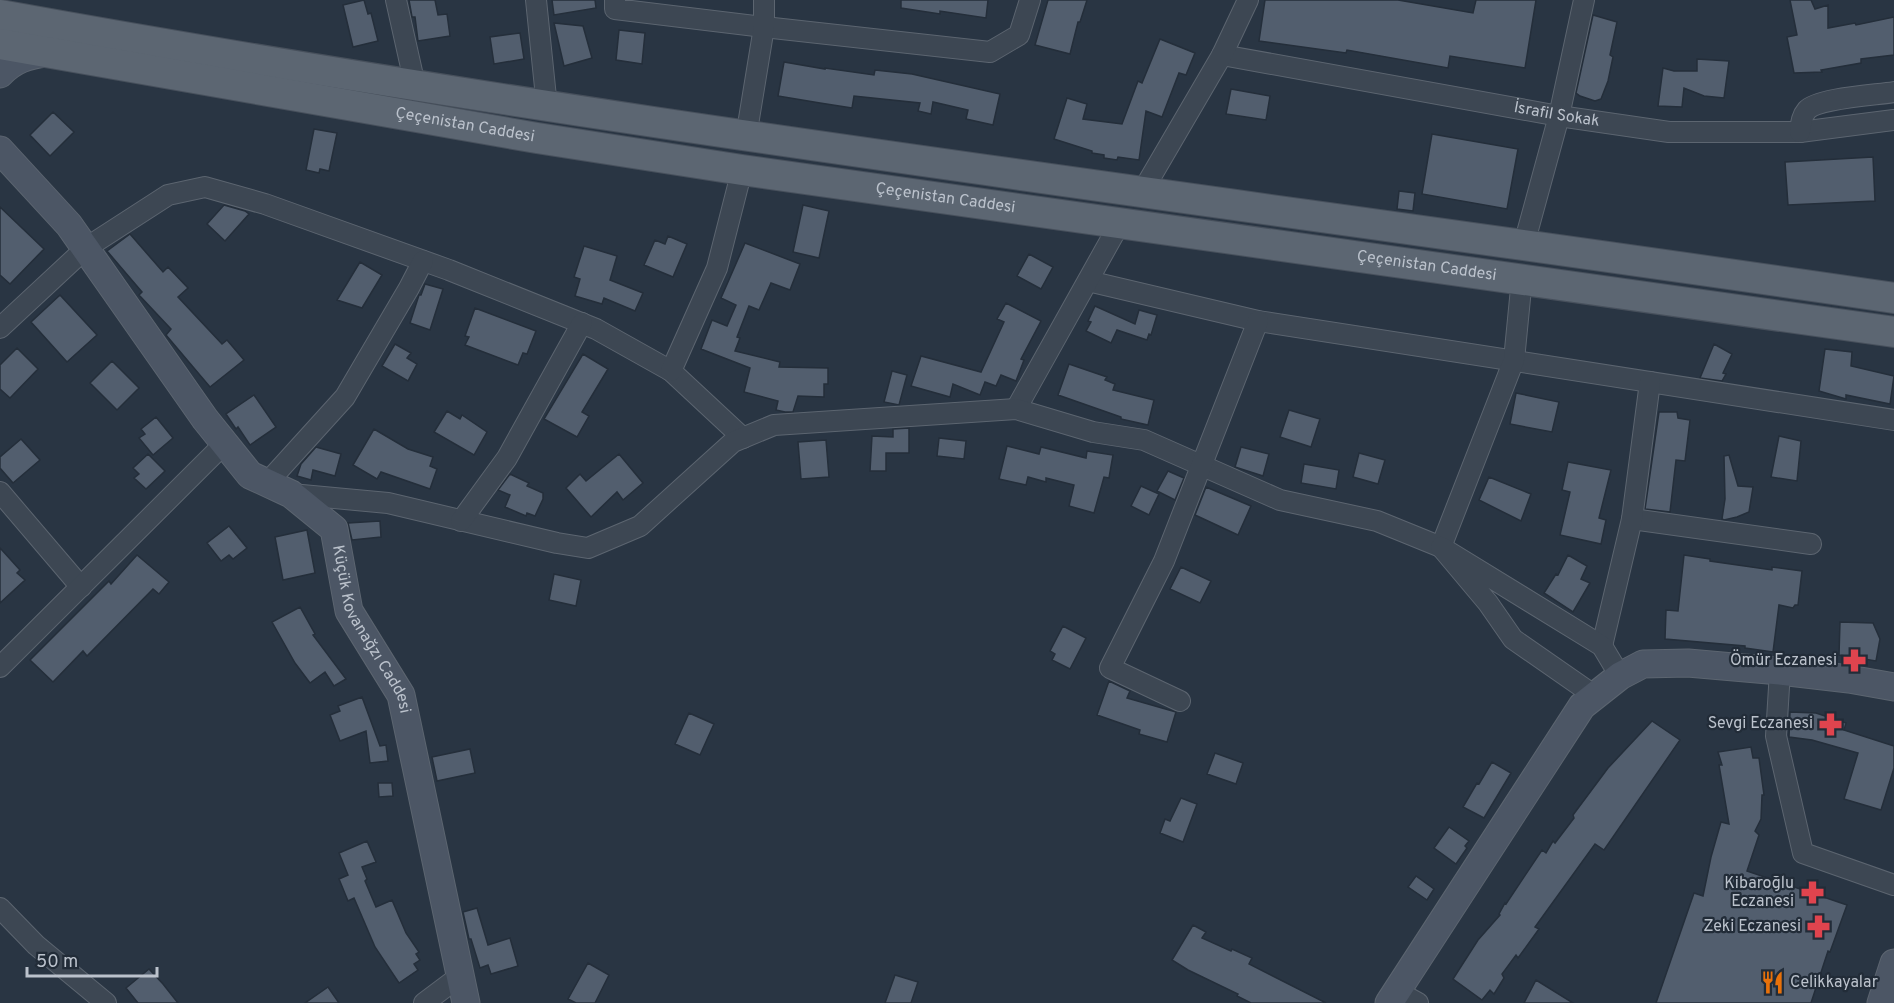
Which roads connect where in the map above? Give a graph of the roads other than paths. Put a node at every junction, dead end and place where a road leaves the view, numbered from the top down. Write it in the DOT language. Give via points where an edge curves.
graph roads {
  1 [pos="396,0"];
  2 [pos="536,0"];
  3 [pos="615,0"];
  4 [pos="764,0"];
  5 [pos="1030,0"];
  6 [pos="1248,0"];
  7 [pos="1584,0"];
  8 [pos="0,15"];
  9 [pos="764,27"];
  10 [pos="0,44"];
  11 [pos="46,53"];
  12 [pos="1222,55"];
  13 [pos="0,74"];
  14 [pos="415,85"];
  15 [pos="1894,92"];
  16 [pos="547,107"];
  17 [pos="1559,116"];
  18 [pos="1894,120"];
  19 [pos="1800,132"];
  20 [pos="746,137"];
  21 [pos="3,151"];
  22 [pos="742,170"];
  23 [pos="1142,192"];
  24 [pos="1120,223"];
  25 [pos="1524,244"];
  26 [pos="86,248"];
  27 [pos="423,261"];
  28 [pos="1522,278"];
  29 [pos="1088,281"];
  30 [pos="1894,298"];
  31 [pos="1258,321"];
  32 [pos="582,323"];
  33 [pos="0,328"];
  34 [pos="1894,332"];
  35 [pos="1514,360"];
  36 [pos="671,371"];
  37 [pos="1650,382"];
  38 [pos="1016,409"];
  39 [pos="1894,420"];
  40 [pos="743,438"];
  41 [pos="225,443"];
  42 [pos="1200,465"];
  43 [pos="279,489"];
  44 [pos="0,492"];
  45 [pos="1632,519"];
  46 [pos="461,521"];
  47 [pos="1811,544"];
  48 [pos="1441,547"];
  49 [pos="81,586"];
  50 [pos="1602,646"];
  51 [pos="0,667"];
  52 [pos="1780,671"];
  53 [pos="1620,676"];
  54 [pos="1894,676"];
  55 [pos="1849,679"];
  56 [pos="1894,687"];
  57 [pos="1595,696"];
  58 [pos="1180,701"];
  59 [pos="1894,885"];
  60 [pos="0,908"];
  61 [pos="1894,963"];
  62 [pos="460,976"];
  63 [pos="1402,999"];
  64 [pos="106,1003"];
  65 [pos="424,1003"];
  66 [pos="466,1003"];
  67 [pos="1881,1003"];
  1 -- 14 [label="street"];
  2 -- 16 [label="street"];
  3 -- 9 [label="street" via="615,9"];
  4 -- 9 [label="street"];
  5 -- 9 [label="street" via="1019,35 990,52"];
  6 -- 12 [label="street"];
  7 -- 17 [label="street"];
  8 -- 14 [label="main road, Çeçenistan Caddesi"];
  9 -- 20 [label="street"];
  10 -- 11 [label="main road, Çeçenistan Caddesi"];
  11 -- 13 [label="street" via="18,60"];
  11 -- 22 [label="main road, Çeçenistan Caddesi"];
  12 -- 17 [label="street, İsrafil Sokak"];
  12 -- 23 [label="street"];
  14 -- 16 [label="main road, Çeçenistan Caddesi"];
  15 -- 19 [label="street" via="1819,103 1801,120"];
  16 -- 20 [label="main road, Çeçenistan Caddesi"];
  17 -- 19 [label="street, İsrafil Sokak" via="1669,132"];
  17 -- 25 [label="street"];
  18 -- 19 [label="street, İsrafil Sokak"];
  20 -- 23 [label="main road, Çeçenistan Caddesi"];
  21 -- 26 [label="street, Küçük Kovanağzı Caddesi"];
  22 -- 24 [label="main road, Çeçenistan Caddesi"];
  22 -- 36 [label="street" via="717,268"];
  23 -- 25 [label="main road, Çeçenistan Caddesi"];
  24 -- 28 [label="main road, Çeçenistan Caddesi"];
  24 -- 29 [label="street"];
  25 -- 30 [label="main road, Çeçenistan Caddesi"];
  26 -- 27 [label="street" via="168,195 205,187 265,204"];
  26 -- 33 [label="street"];
  26 -- 41 [label="street, Küçük Kovanağzı Caddesi"];
  27 -- 32 [label="street"];
  27 -- 43 [label="street" via="345,398"];
  28 -- 34 [label="main road, Çeçenistan Caddesi"];
  28 -- 35 [label="street"];
  29 -- 31 [label="street"];
  29 -- 38 [label="street"];
  31 -- 35 [label="street"];
  31 -- 42 [label="street"];
  32 -- 36 [label="street"];
  32 -- 46 [label="street" via="507,458"];
  35 -- 37 [label="street"];
  35 -- 48 [label="street"];
  36 -- 40 [label="street"];
  37 -- 39 [label="street"];
  37 -- 45 [label="street"];
  38 -- 40 [label="street" via="774,426"];
  38 -- 42 [label="street" via="1093,432 1144,440"];
  40 -- 46 [label="street" via="733,442 640,526 588,548"];
  41 -- 43 [label="street, Küçük Kovanağzı Caddesi" via="250,475"];
  41 -- 49 [label="street"];
  42 -- 48 [label="street" via="1280,500 1377,521"];
  42 -- 58 [label="street" via="1164,561 1110,668"];
  43 -- 46 [label="street" via="388,503"];
  43 -- 62 [label="street, Küçük Kovanağzı Caddesi" via="334,529 349,611 401,695"];
  44 -- 49 [label="street"];
  45 -- 47 [label="street"];
  45 -- 50 [label="street"];
  48 -- 50 [label="street"];
  48 -- 57 [label="street" via="1513,639"];
  49 -- 51 [label="street"];
  50 -- 53 [label="street"];
  52 -- 53 [label="street" via="1688,663 1643,664"];
  52 -- 55 [label="street"];
  52 -- 59 [label="street" via="1776,736 1803,853"];
  53 -- 57 [label="street"];
  54 -- 55 [label="street"];
  55 -- 56 [label="street"];
  57 -- 63 [label="street" via="1581,706"];
  60 -- 64 [label="street" via="36,945"];
  61 -- 67 [label="street"];
  62 -- 65 [label="street"];
  62 -- 66 [label="street, Küçük Kovanağzı Caddesi"];
}
